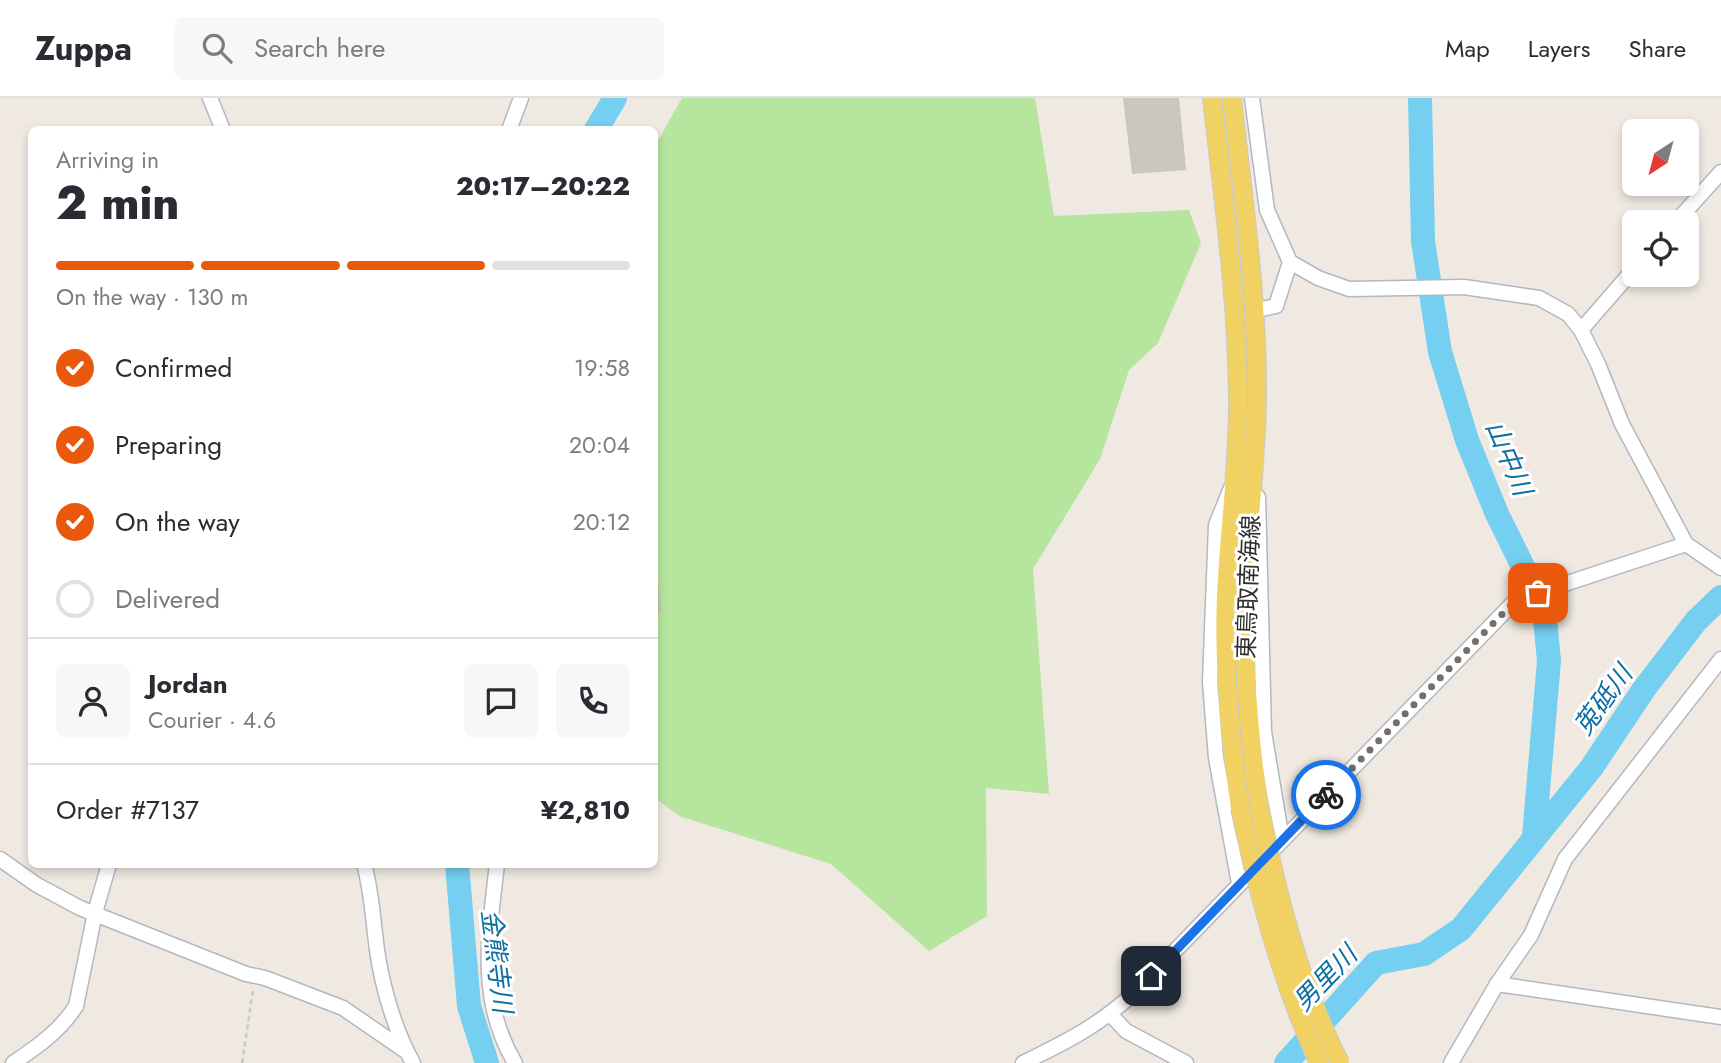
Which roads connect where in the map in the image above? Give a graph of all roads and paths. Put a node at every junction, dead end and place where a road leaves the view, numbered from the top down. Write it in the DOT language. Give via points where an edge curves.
graph roads {
  1 [pos="210,98"];
  2 [pos="522,98"];
  3 [pos="1212,98"];
  4 [pos="1233,98"];
  5 [pos="1252,98"];
  6 [pos="221,126"];
  7 [pos="511,126"];
  8 [pos="1721,172"];
  9 [pos="1687,210"];
  10 [pos="1290,262"];
  11 [pos="1622,283"];
  12 [pos="1256,310"];
  13 [pos="1581,330"];
  14 [pos="1255,462"];
  15 [pos="1233,482"];
  16 [pos="1686,544"];
  17 [pos="1718,565"];
  18 [pos="1721,659"];
  19 [pos="1282,841"];
  20 [pos="0,859"];
  21 [pos="108,868"];
  22 [pos="365,868"];
  23 [pos="497,868"];
  24 [pos="1239,883"];
  25 [pos="95,913"];
  26 [pos="255,976"];
  27 [pos="1497,984"];
  28 [pos="1111,1015"];
  29 [pos="1721,1017"];
  30 [pos="410,1058"];
  31 [pos="13,1063"];
  32 [pos="242,1063"];
  33 [pos="515,1063"];
  34 [pos="1023,1063"];
  35 [pos="1186,1063"];
  36 [pos="1319,1063"];
  37 [pos="1340,1063"];
  38 [pos="1451,1063"];
  1 -- 6 [label="street"];
  2 -- 7 [label="street"];
  3 -- 15 [label="main road, 東鳥取南海線" via="1235,311 1238,397"];
  4 -- 12 [label="main road, 東鳥取南海線"];
  5 -- 10 [label="street" via="1267,210"];
  8 -- 9 [label="street"];
  10 -- 12 [label="street" via="1276,306"];
  10 -- 13 [label="street" via="1349,289 1464,287 1539,299 1567,314"];
  11 -- 13 [label="street"];
  12 -- 14 [label="main road, 東鳥取南海線"];
  13 -- 16 [label="street" via="1622,424"];
  14 -- 19 [label="street" via="1261,531 1264,732"];
  14 -- 37 [label="main road, 東鳥取南海線, bridge" via="1245,598 1249,737 1273,878 1295,953"];
  15 -- 24 [label="street" via="1216,525 1210,682 1216,758"];
  15 -- 36 [label="main road, 東鳥取南海線, bridge" via="1225,671 1240,808 1280,967"];
  16 -- 17 [label="street"];
  16 -- 19 [label="street" via="1516,600"];
  18 -- 27 [label="street" via="1565,859 1531,935"];
  19 -- 24 [label="street"];
  20 -- 25 [label="street"];
  21 -- 25 [label="street"];
  22 -- 30 [label="street" via="378,954"];
  23 -- 33 [label="street" via="487,953 491,1007"];
  24 -- 28 [label="street"];
  25 -- 26 [label="street"];
  25 -- 31 [label="street" via="76,1006 42,1044"];
  26 -- 30 [label="street" via="342,1008"];
  26 -- 32 [label="path"];
  27 -- 29 [label="street"];
  27 -- 38 [label="street"];
  28 -- 34 [label="street"];
  28 -- 35 [label="street" via="1126,1031"];
}
